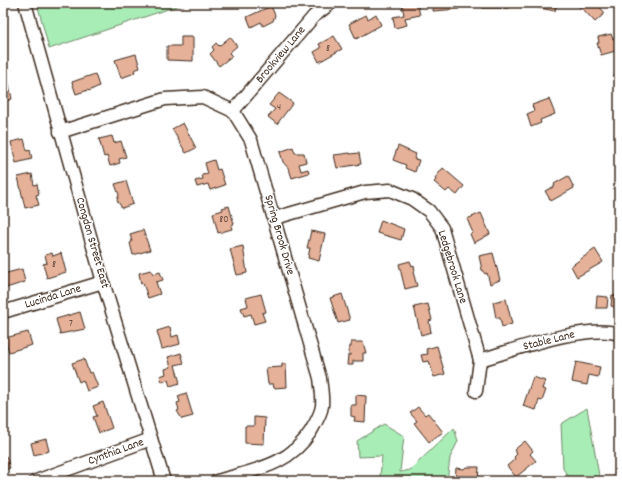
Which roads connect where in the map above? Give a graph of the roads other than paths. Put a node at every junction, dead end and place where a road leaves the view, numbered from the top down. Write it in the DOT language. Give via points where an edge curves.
graph roads {
  1 [pos="24,3"];
  2 [pos="331,3"];
  3 [pos="233,111"];
  4 [pos="60,132"];
  5 [pos="274,218"];
  6 [pos="103,282"];
  7 [pos="3,312"];
  8 [pos="619,334"];
  9 [pos="480,360"];
  10 [pos="476,391"];
  11 [pos="151,439"];
  12 [pos="36,481"];
  13 [pos="164,481"];
  14 [pos="216,481"];
  1 -- 4 [label="street, Congdon Street East"];
  2 -- 3 [label="street, Brookview Lane" via="314,16"];
  3 -- 4 [label="street" via="203,97 165,99"];
  3 -- 5 [label="street, Spring Brook Drive" via="251,140"];
  4 -- 6 [label="street, Congdon Street East"];
  5 -- 9 [label="street, Ledgebrook Lane" via="365,192 390,190 412,199 430,211 442,228"];
  5 -- 14 [label="street, Spring Brook Drive" via="320,378 322,406 308,435 286,458"];
  6 -- 7 [label="street, Lucinda Lane"];
  6 -- 11 [label="street, Congdon Street East"];
  8 -- 9 [label="street, Stable Lane" via="611,331 573,334"];
  9 -- 10 [label="street, Ledgebrook Lane"];
  11 -- 12 [label="street, Cynthia Lane"];
  11 -- 13 [label="street, Congdon Street East"];
}
